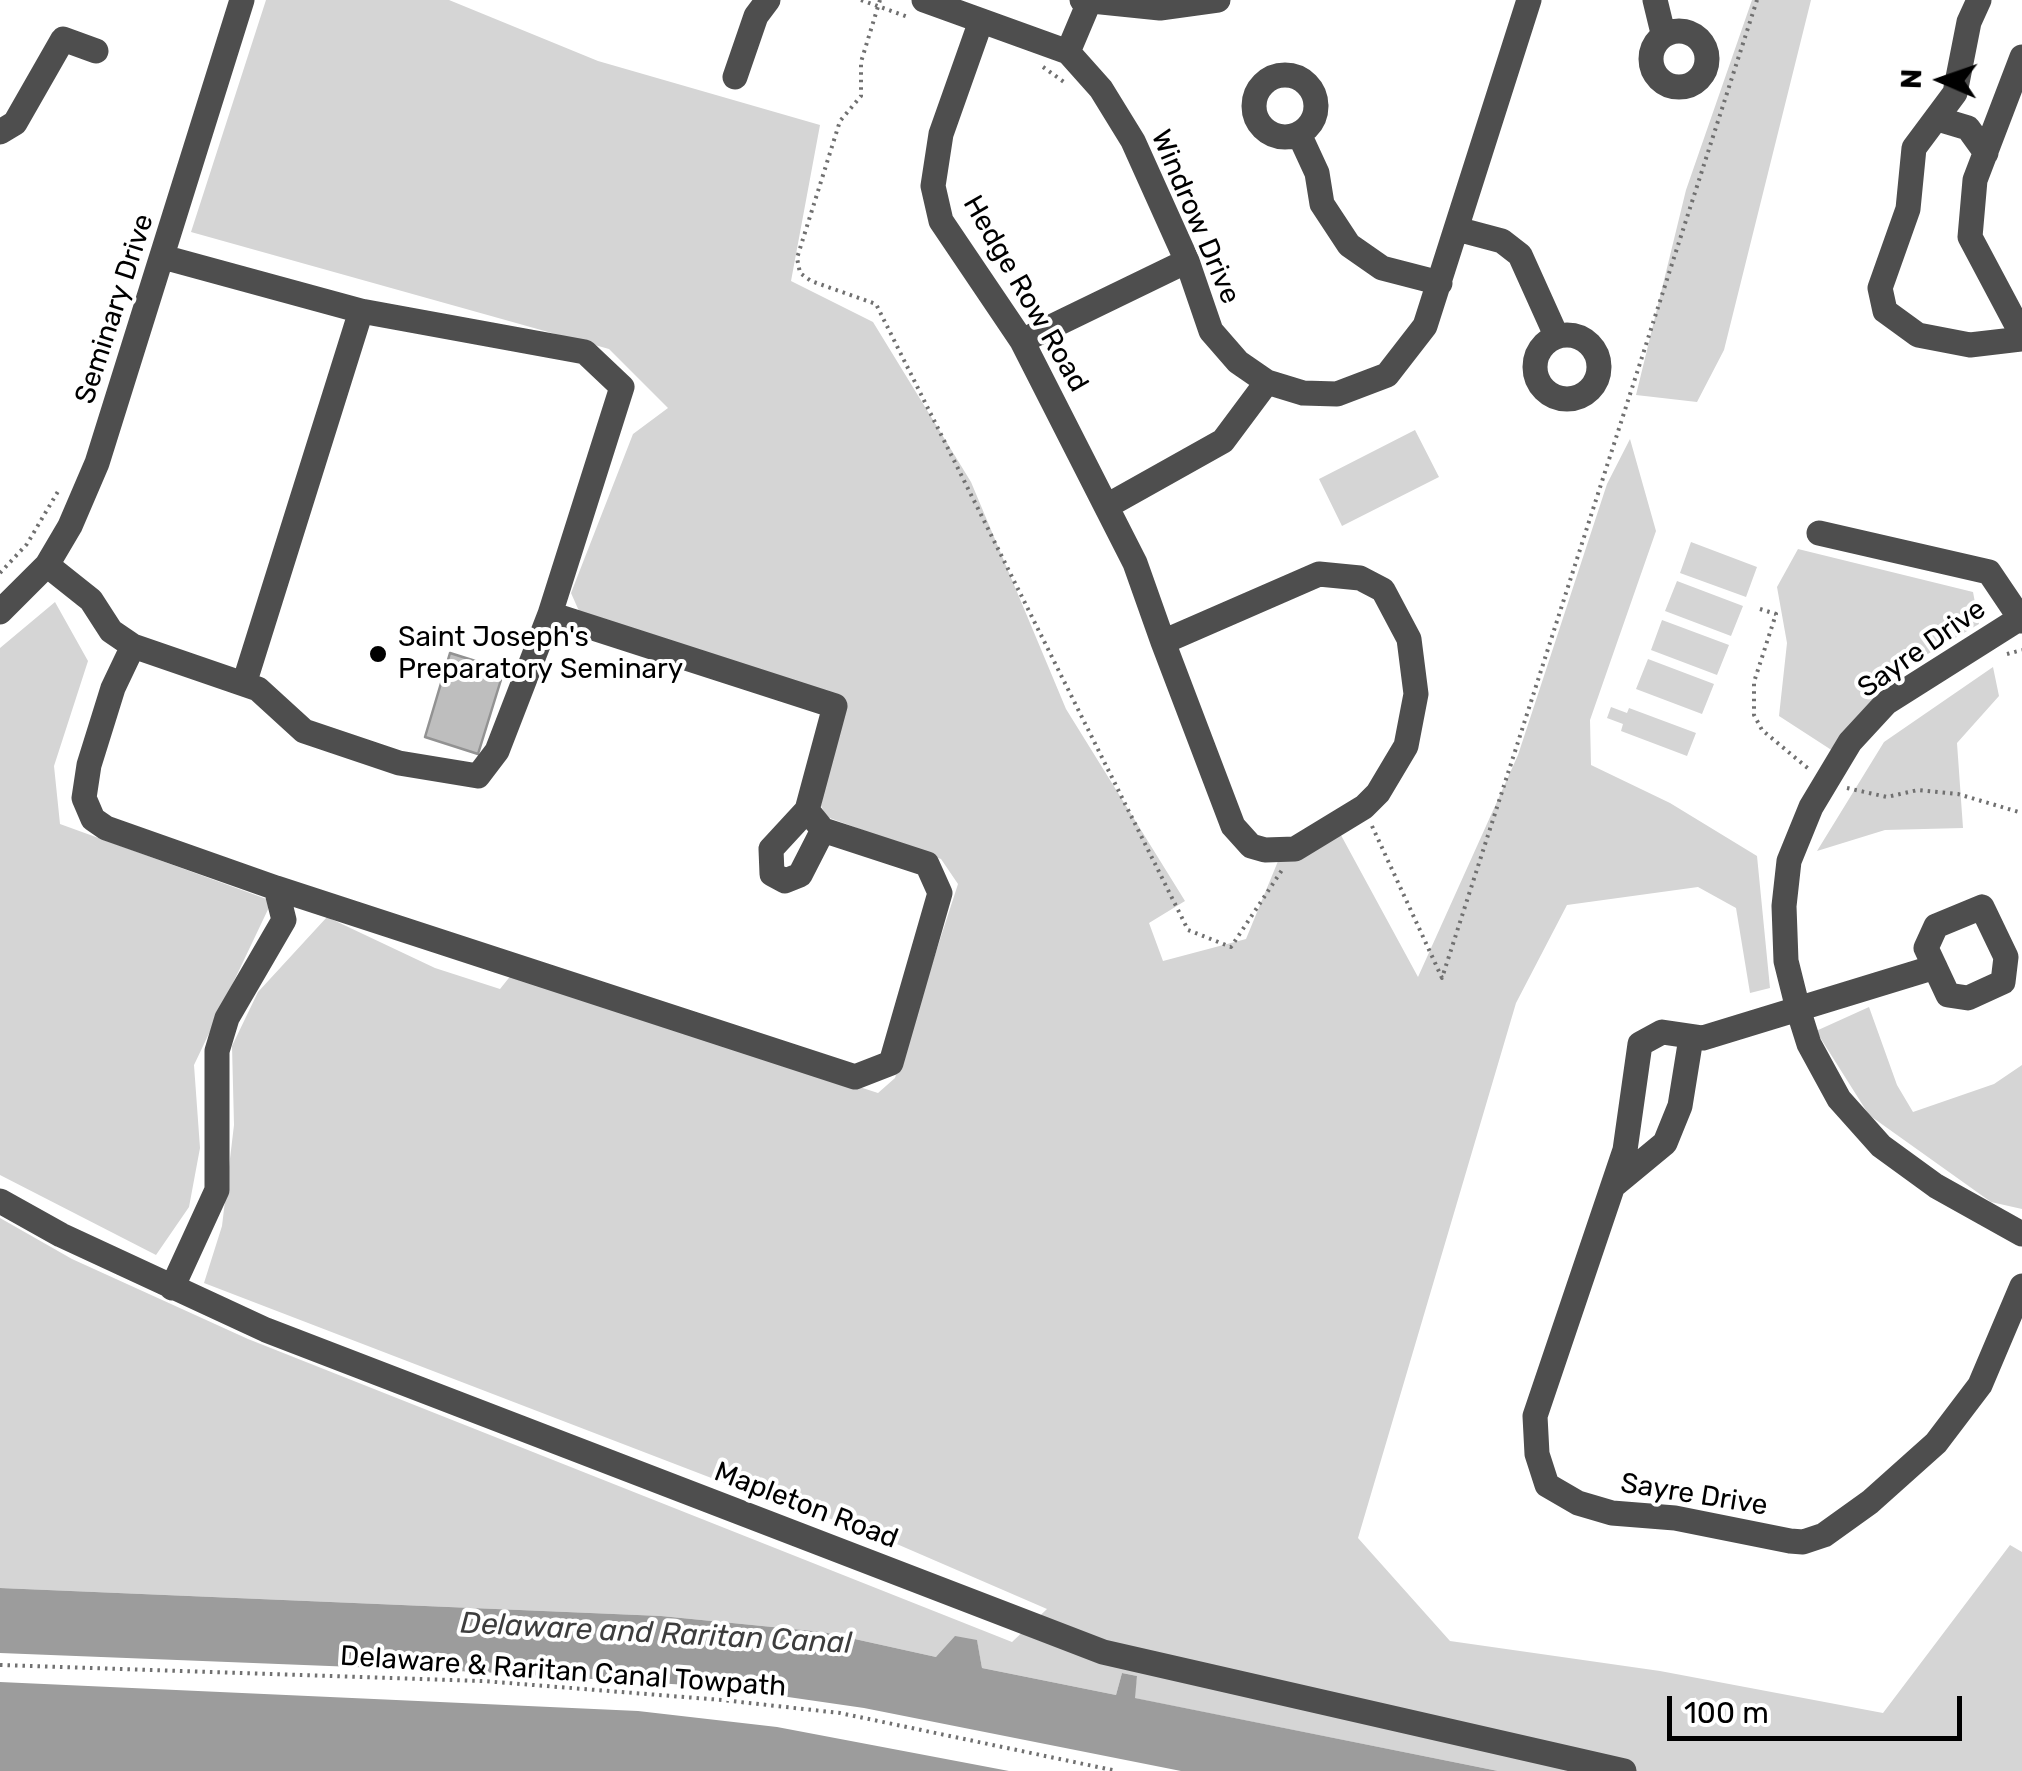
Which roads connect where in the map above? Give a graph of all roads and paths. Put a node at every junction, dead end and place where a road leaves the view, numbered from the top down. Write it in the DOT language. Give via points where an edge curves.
graph roads {
  1 [pos="242,0"];
  2 [pos="768,0"];
  3 [pos="861,0"];
  4 [pos="1218,0"];
  5 [pos="1528,0"];
  6 [pos="1655,0"];
  7 [pos="1757,0"];
  8 [pos="1978,0"];
  9 [pos="1087,1"];
  10 [pos="879,3"];
  11 [pos="916,8"];
  12 [pos="981,22"];
  13 [pos="1663,34"];
  14 [pos="96,51"];
  15 [pos="1068,52"];
  16 [pos="2022,57"];
  17 [pos="1032,61"];
  18 [pos="735,77"];
  19 [pos="1067,85"];
  20 [pos="1938,120"];
  21 [pos="0,132"];
  22 [pos="1299,134"];
  23 [pos="1986,153"];
  24 [pos="1457,229"];
  25 [pos="163,257"];
  26 [pos="1187,261"];
  27 [pos="1440,283"];
  28 [pos="361,311"];
  29 [pos="1556,335"];
  30 [pos="2022,337"];
  31 [pos="1022,341"];
  32 [pos="1267,382"];
  33 [pos="68,474"];
  34 [pos="1107,506"];
  35 [pos="1818,533"];
  36 [pos="47,565"];
  37 [pos="0,574"];
  38 [pos="1760,609"];
  39 [pos="0,612"];
  40 [pos="550,614"];
  41 [pos="2021,619"];
  42 [pos="1163,642"];
  43 [pos="133,646"];
  44 [pos="244,684"];
  45 [pos="1834,783"];
  46 [pos="1364,807"];
  47 [pos="2022,813"];
  48 [pos="1295,850"];
  49 [pos="276,888"];
  50 [pos="1935,968"];
  51 [pos="1798,1009"];
  52 [pos="1691,1038"];
  53 [pos="1613,1186"];
  54 [pos="0,1201"];
  55 [pos="2022,1234"];
  56 [pos="2022,1286"];
  57 [pos="172,1288"];
  58 [pos="0,1665"];
  59 [pos="1117,1771"];
  60 [pos="1624,1771"];
  1 -- 25 [label="street, Seminary Drive"];
  2 -- 18 [label="street"];
  3 -- 10 [label="path"];
  4 -- 9 [label="street" via="1160,8"];
  5 -- 24 [label="street, Windrow Drive"];
  6 -- 13 [label="street"];
  7 -- 46 [label="path" via="1442,978"];
  8 -- 20 [label="street" via="1955,93"];
  9 -- 15 [label="street"];
  10 -- 11 [label="path"];
  10 -- 48 [label="path" via="861,62 861,96 840,121 797,258 800,273 876,304 1188,930 1231,947"];
  11 -- 12 [label="street, Windrow Drive"];
  12 -- 15 [label="street, Windrow Drive"];
  12 -- 31 [label="street, Hedge Row Road" via="941,134 933,186 941,221"];
  14 -- 21 [label="street" via="63,40 15,123"];
  15 -- 26 [label="street, Windrow Drive" via="1102,89 1133,141"];
  16 -- 23 [label="street"];
  17 -- 19 [label="path"];
  20 -- 23 [label="street" via="1968,128"];
  20 -- 30 [label="street" via="1914,148 1908,209 1880,288 1885,311 1918,335 1970,346"];
  22 -- 27 [label="street" via="1322,204 1349,244 1382,268"];
  23 -- 30 [label="street" via="1975,180 1970,237"];
  24 -- 27 [label="street, Windrow Drive"];
  24 -- 29 [label="street" via="1502,241 1520,256"];
  25 -- 28 [label="street"];
  25 -- 36 [label="street, Seminary Drive" via="97,463"];
  26 -- 31 [label="street"];
  26 -- 32 [label="street, Windrow Drive" via="1211,330 1238,362"];
  27 -- 32 [label="street, Windrow Drive" via="1425,326 1388,376 1336,394"];
  28 -- 40 [label="street" via="585,352 622,387"];
  28 -- 44 [label="street"];
  31 -- 34 [label="street, Hedge Row Road"];
  32 -- 34 [label="street" via="1222,441"];
  33 -- 37 [label="path" via="27,544"];
  34 -- 42 [label="street, Hedge Row Road"];
  35 -- 41 [label="street, Sayre Drive" via="1989,572"];
  36 -- 39 [label="street, Seminary Drive"];
  36 -- 43 [label="street"];
  38 -- 45 [label="path" via="1776,614 1754,682 1754,714 1781,748"];
  40 -- 44 [label="street" via="497,752 478,776 399,763 304,731"];
  40 -- 49 [label="street" via="835,706 815,820 926,864 940,892 892,1064 856,1077"];
  41 -- 45 [label="street, Sayre Drive" via="1886,704 1850,742"];
  42 -- 46 [label="street" via="1319,574 1360,578 1383,590 1409,639 1416,694 1406,746"];
  42 -- 48 [label="street, Hedge Row Road" via="1234,826 1251,846"];
  43 -- 44 [label="street"];
  43 -- 49 [label="street" via="112,688 89,765 84,798 93,819"];
  45 -- 47 [label="path" via="1888,797 1918,790 1958,794"];
  45 -- 51 [label="street, Sayre Drive" via="1789,860 1786,960"];
  46 -- 48 [label="street"];
  49 -- 57 [label="street" via="284,920 227,1018 218,1052 217,1190"];
  50 -- 50 [label="street" via="1948,994 1968,998 2002,982 2006,957 1984,910 1936,926 1926,948"];
  50 -- 51 [label="street, Sayre Drive"];
  51 -- 52 [label="street, Sayre Drive"];
  51 -- 55 [label="street, Sayre Drive" via="1808,1044 1839,1098 1881,1146"];
  52 -- 53 [label="street" via="1680,1106 1665,1143"];
  52 -- 53 [label="street, Sayre Drive" via="1662,1032 1640,1044"];
  53 -- 56 [label="street, Sayre Drive" via="1536,1416 1537,1454 1548,1485 1612,1513 1790,1541 1824,1534 1936,1443 1980,1385"];
  54 -- 57 [label="street, Mapleton Road"];
  57 -- 60 [label="street, Mapleton Road" via="489,1419 1103,1652"];
  58 -- 59 [label="path, Delaware & Raritan Canal Towpath" via="482,1681 722,1700 840,1713"];
}
